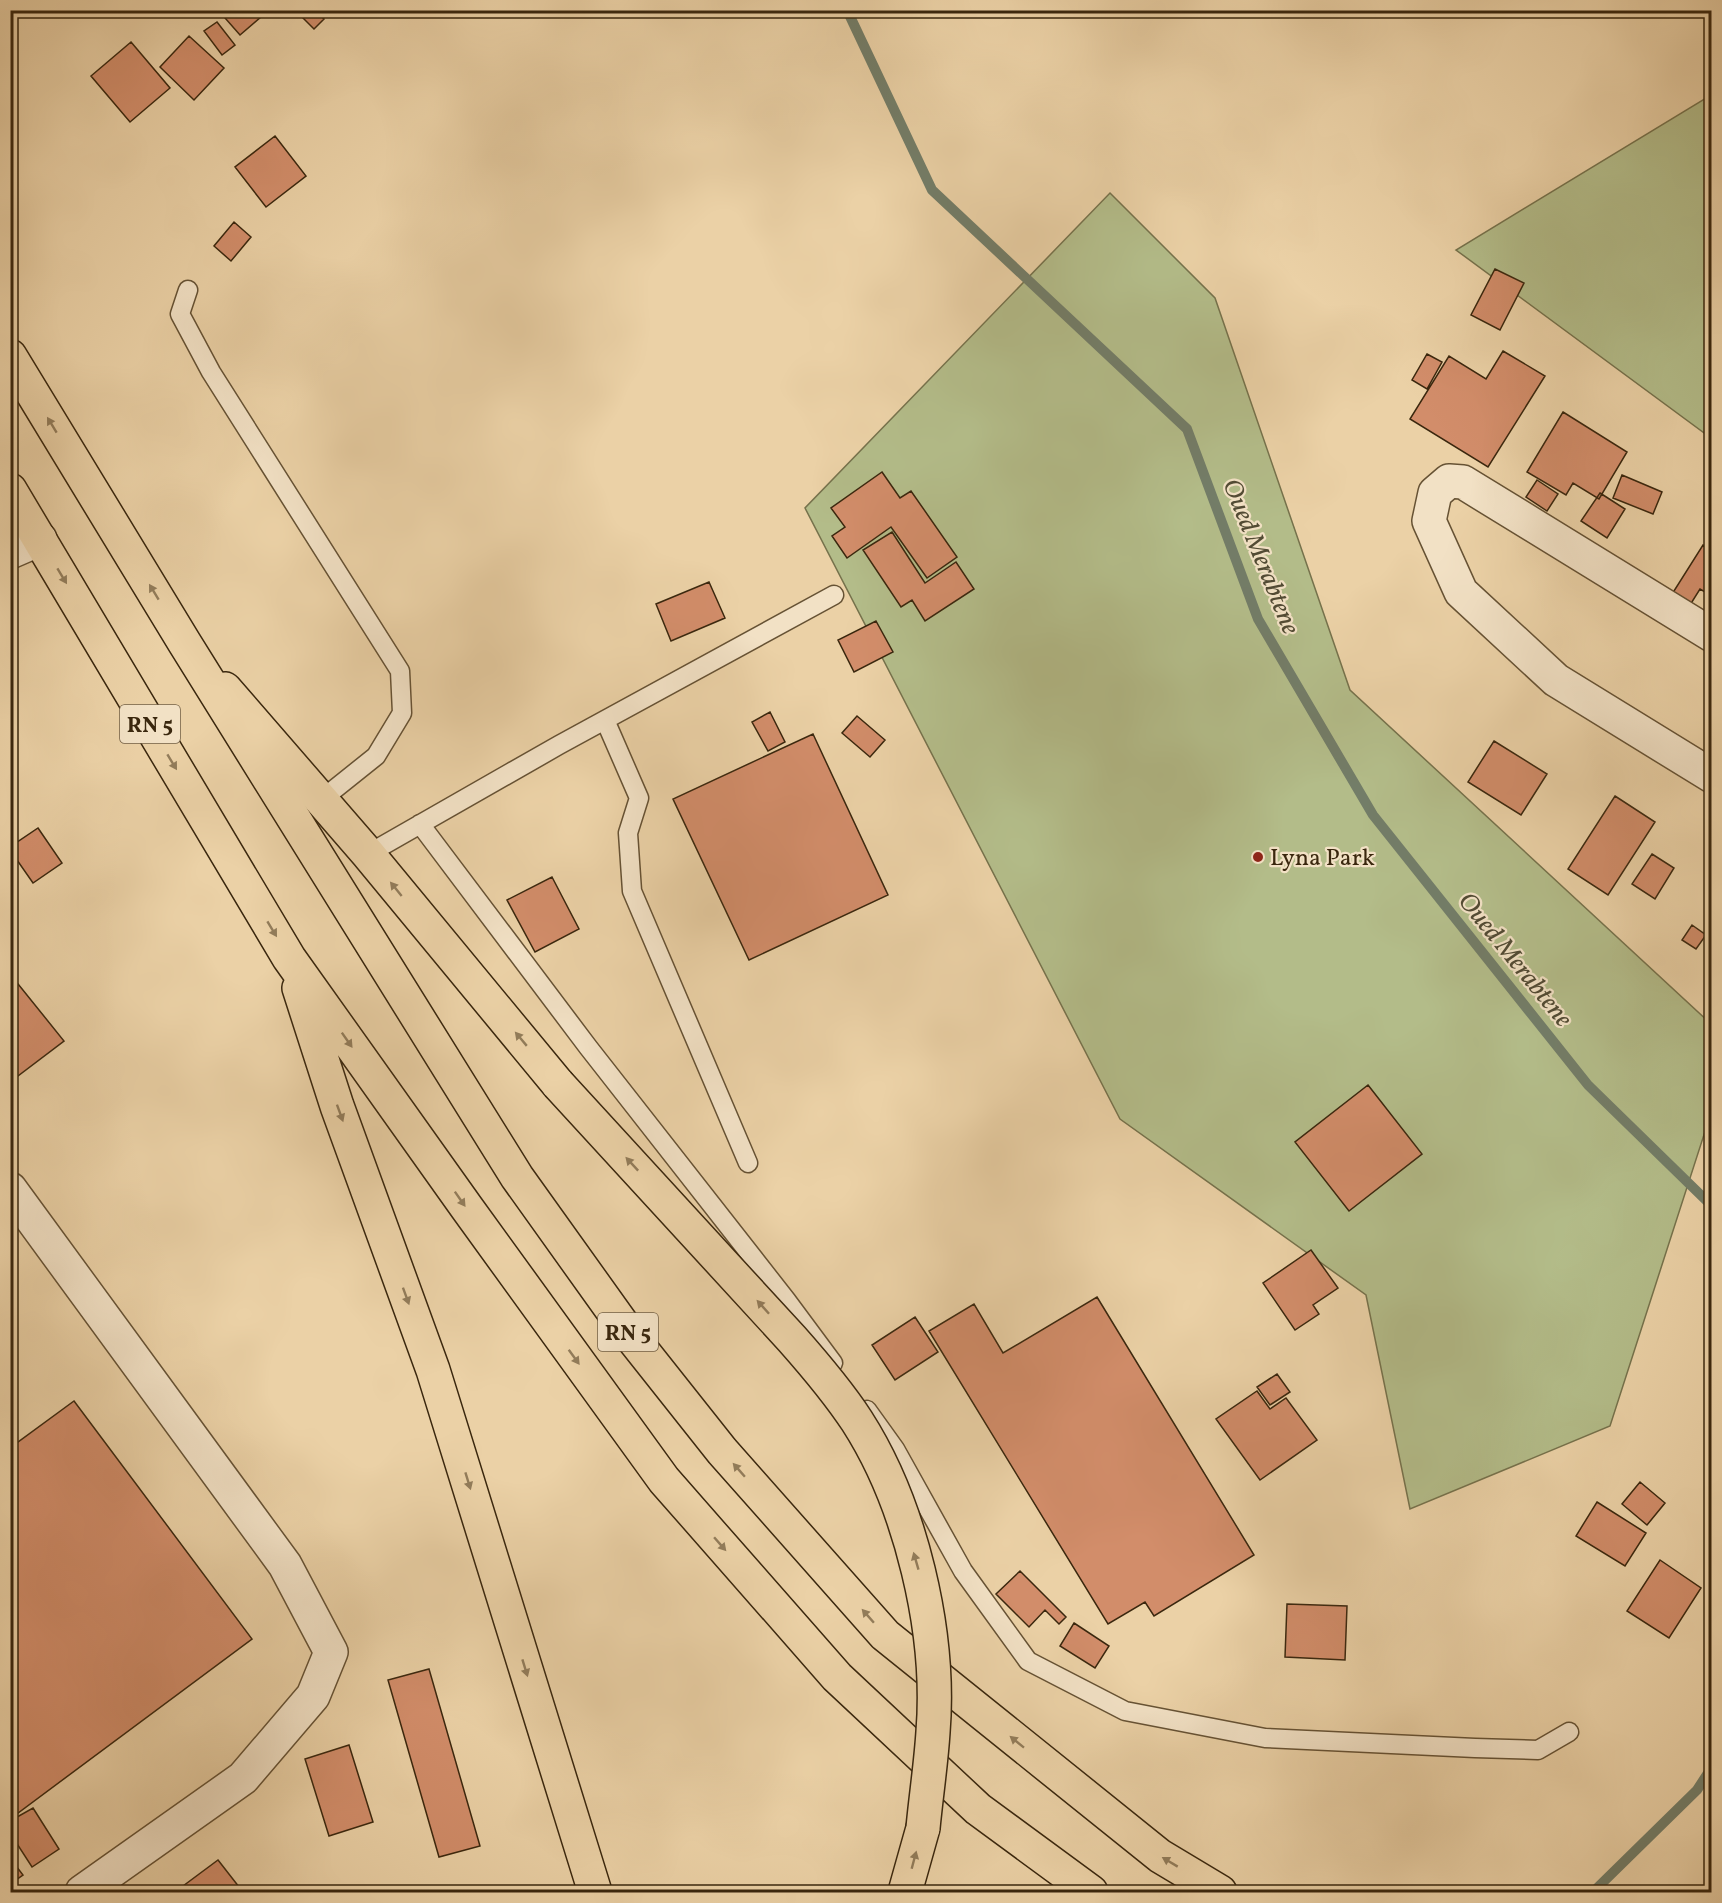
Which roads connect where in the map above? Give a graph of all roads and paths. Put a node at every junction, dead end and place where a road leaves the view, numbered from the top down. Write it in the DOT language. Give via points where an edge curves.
graph roads {
  1 [pos="188,290"];
  2 [pos="10,356"];
  3 [pos="10,490"];
  4 [pos="40,539"];
  5 [pos="10,552"];
  6 [pos="834,595"];
  7 [pos="1712,635"];
  8 [pos="184,642"];
  9 [pos="605,720"];
  10 [pos="1712,776"];
  11 [pos="321,801"];
  12 [pos="420,824"];
  13 [pos="368,854"];
  14 [pos="289,958"];
  15 [pos="748,1163"];
  16 [pos="10,1189"];
  17 [pos="1569,1732"];
  18 [pos="82,1893"];
  19 [pos="595,1893"];
  20 [pos="905,1893"];
  21 [pos="1091,1893"];
  22 [pos="1220,1893"];
  1 -- 11 [label="lane" via="180,314 211,372 400,671 402,713 376,756"];
  8 -- 2 [label="main road, RN 5, one-way"];
  3 -- 4 [label="main road, RN 5"];
  4 -- 5 [label="street"];
  4 -- 14 [label="main road, RN 5, one-way"];
  6 -- 9 [label="lane"];
  7 -- 10 [label="street" via="1463,482 1449,481 1436,493 1429,521 1461,592 1556,680"];
  8 -- 11 [label="main road"];
  22 -- 8 [label="main road, RN 5, one-way" via="1160,1856 885,1635 722,1451 630,1335 518,1177"];
  9 -- 12 [label="lane"];
  9 -- 15 [label="lane" via="639,798 628,833 632,891"];
  11 -- 13 [label="main road"];
  12 -- 13 [label="lane"];
  12 -- 17 [label="lane" via="787,1301 882,1431 963,1571 1028,1661 1125,1711 1265,1738 1538,1750"];
  20 -- 13 [label="main road, one-way, bridge" via="923,1828 934,1730 933,1674 918,1567 880,1461 857,1421 798,1346 558,1084"];
  14 -- 19 [label="main road, one-way" via="433,1370"];
  14 -- 21 [label="main road, RN 5, one-way" via="664,1480 837,1677 978,1809"];
  16 -- 18 [label="street" via="285,1565 331,1652 313,1696 243,1778"];
}
